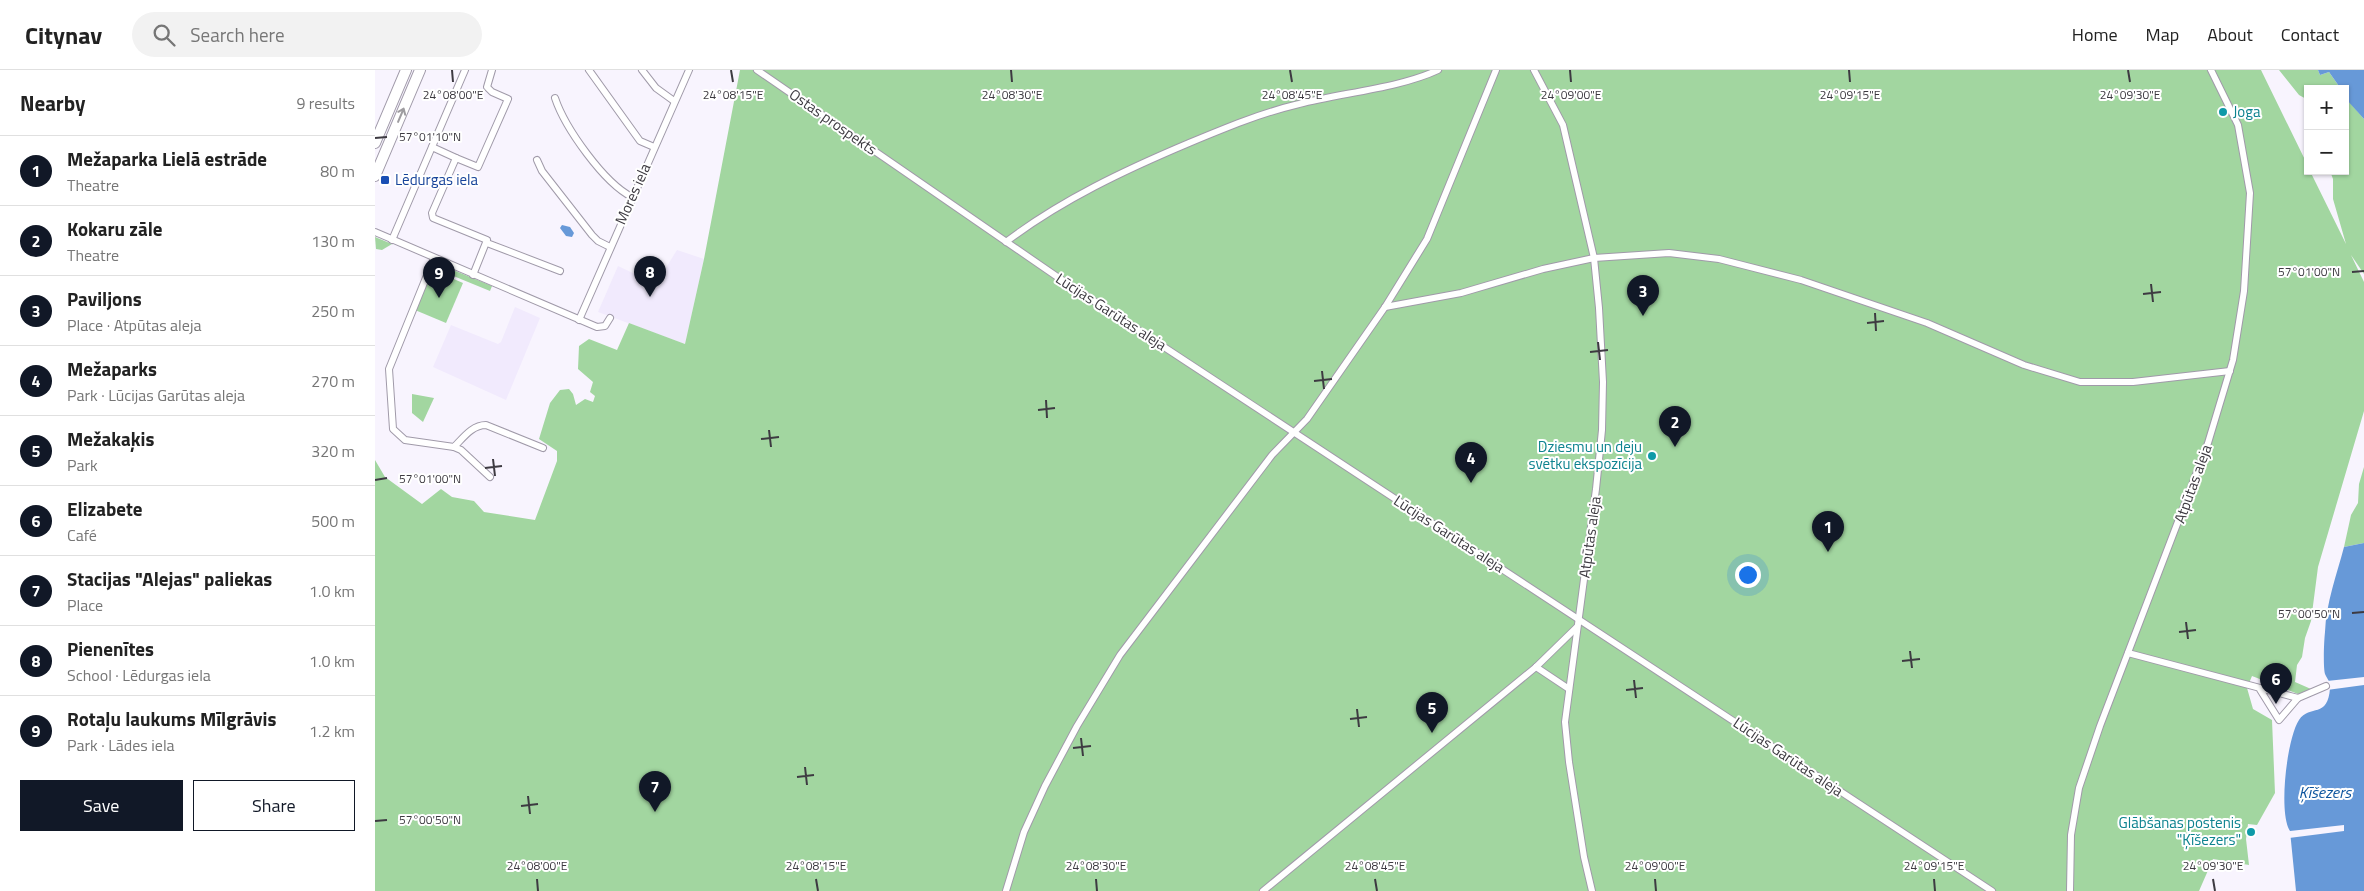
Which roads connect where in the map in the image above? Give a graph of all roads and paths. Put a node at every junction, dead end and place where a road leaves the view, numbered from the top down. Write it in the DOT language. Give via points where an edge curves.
graph roads {
  1 [pos="406,70"];
  2 [pos="420,70"];
  3 [pos="465,70"];
  4 [pos="492,70"];
  5 [pos="589,70"];
  6 [pos="642,70"];
  7 [pos="689,70"];
  8 [pos="757,70"];
  9 [pos="1438,70"];
  10 [pos="1496,70"];
  11 [pos="1534,70"];
  12 [pos="2211,70"];
  13 [pos="555,98"];
  14 [pos="674,102"];
  15 [pos="375,143"];
  16 [pos="654,147"];
  17 [pos="432,148"];
  18 [pos="456,158"];
  19 [pos="537,160"];
  20 [pos="909,174"];
  21 [pos="375,176"];
  22 [pos="632,197"];
  23 [pos="375,232"];
  24 [pos="392,240"];
  25 [pos="1006,242"];
  26 [pos="487,243"];
  27 [pos="610,247"];
  28 [pos="434,258"];
  29 [pos="1594,258"];
  30 [pos="560,271"];
  31 [pos="473,275"];
  32 [pos="1385,307"];
  33 [pos="610,318"];
  34 [pos="579,320"];
  35 [pos="2230,371"];
  36 [pos="1295,432"];
  37 [pos="454,447"];
  38 [pos="543,448"];
  39 [pos="490,477"];
  40 [pos="1578,624"];
  41 [pos="2128,653"];
  42 [pos="1536,667"];
  43 [pos="2325,686"];
  44 [pos="2259,688"];
  45 [pos="1569,689"];
  46 [pos="2298,698"];
  47 [pos="1005,891"];
  48 [pos="1263,891"];
  49 [pos="1592,891"];
  50 [pos="1992,891"];
  51 [pos="2070,891"];
  1 -- 15 [label="main road"];
  21 -- 2 [label="main road, one-way"];
  3 -- 17 [label="street"];
  4 -- 18 [label="street" via="487,87 508,99 478,167"];
  5 -- 16 [label="street" via="640,141"];
  6 -- 14 [label="street" via="656,88"];
  7 -- 14 [label="street, Mores iela"];
  8 -- 20 [label="street, Ostas prospekts"];
  9 -- 25 [label="street" via="1401,82 1298,104 1238,123 1088,189"];
  10 -- 32 [label="street" via="1427,239"];
  11 -- 29 [label="street, Atpūtas aleja" via="1563,125"];
  12 -- 35 [label="street, Atpūtas aleja" via="2238,125 2250,193 2244,291"];
  13 -- 22 [label="street" via="561,117 609,179"];
  14 -- 16 [label="street, Mores iela"];
  16 -- 22 [label="street, Mores iela"];
  17 -- 18 [label="street"];
  17 -- 24 [label="street"];
  18 -- 26 [label="street" via="432,213 433,218 485,238"];
  19 -- 27 [label="street" via="592,235"];
  20 -- 25 [label="street, Lūcijas Garūtas aleja"];
  22 -- 27 [label="street, Mores iela"];
  23 -- 24 [label="street"];
  24 -- 28 [label="street"];
  25 -- 36 [label="street, Lūcijas Garūtas aleja"];
  26 -- 30 [label="street"];
  26 -- 31 [label="street"];
  27 -- 34 [label="street, Mores iela"];
  28 -- 31 [label="street"];
  28 -- 37 [label="street" via="389,369 392,424 396,433 405,440"];
  29 -- 32 [label="street" via="1461,293"];
  29 -- 35 [label="street" via="1669,252 1757,268 1885,308 2024,365 2080,382 2133,382"];
  29 -- 40 [label="street, Atpūtas aleja" via="1603,382 1602,430"];
  31 -- 34 [label="street"];
  32 -- 36 [label="street"];
  33 -- 34 [label="street" via="601,327"];
  35 -- 41 [label="street, Atpūtas aleja" via="2208,443"];
  36 -- 40 [label="street, Lūcijas Garūtas aleja"];
  36 -- 47 [label="street" via="1272,455 1120,655 1045,786 1024,832"];
  37 -- 38 [label="street" via="471,429 486,425"];
  37 -- 39 [label="street"];
  40 -- 42 [label="street"];
  40 -- 45 [label="street, Atpūtas aleja"];
  40 -- 50 [label="street, Lūcijas Garūtas aleja"];
  41 -- 44 [label="street"];
  41 -- 51 [label="street, Atpūtas aleja" via="2079,788 2071,835"];
  42 -- 45 [label="street"];
  42 -- 48 [label="street"];
  43 -- 46 [label="street"];
  44 -- 46 [label="street"];
  44 -- 46 [label="street" via="2279,720"];
  45 -- 49 [label="street, Atpūtas aleja" via="1565,722 1569,762"];
}
